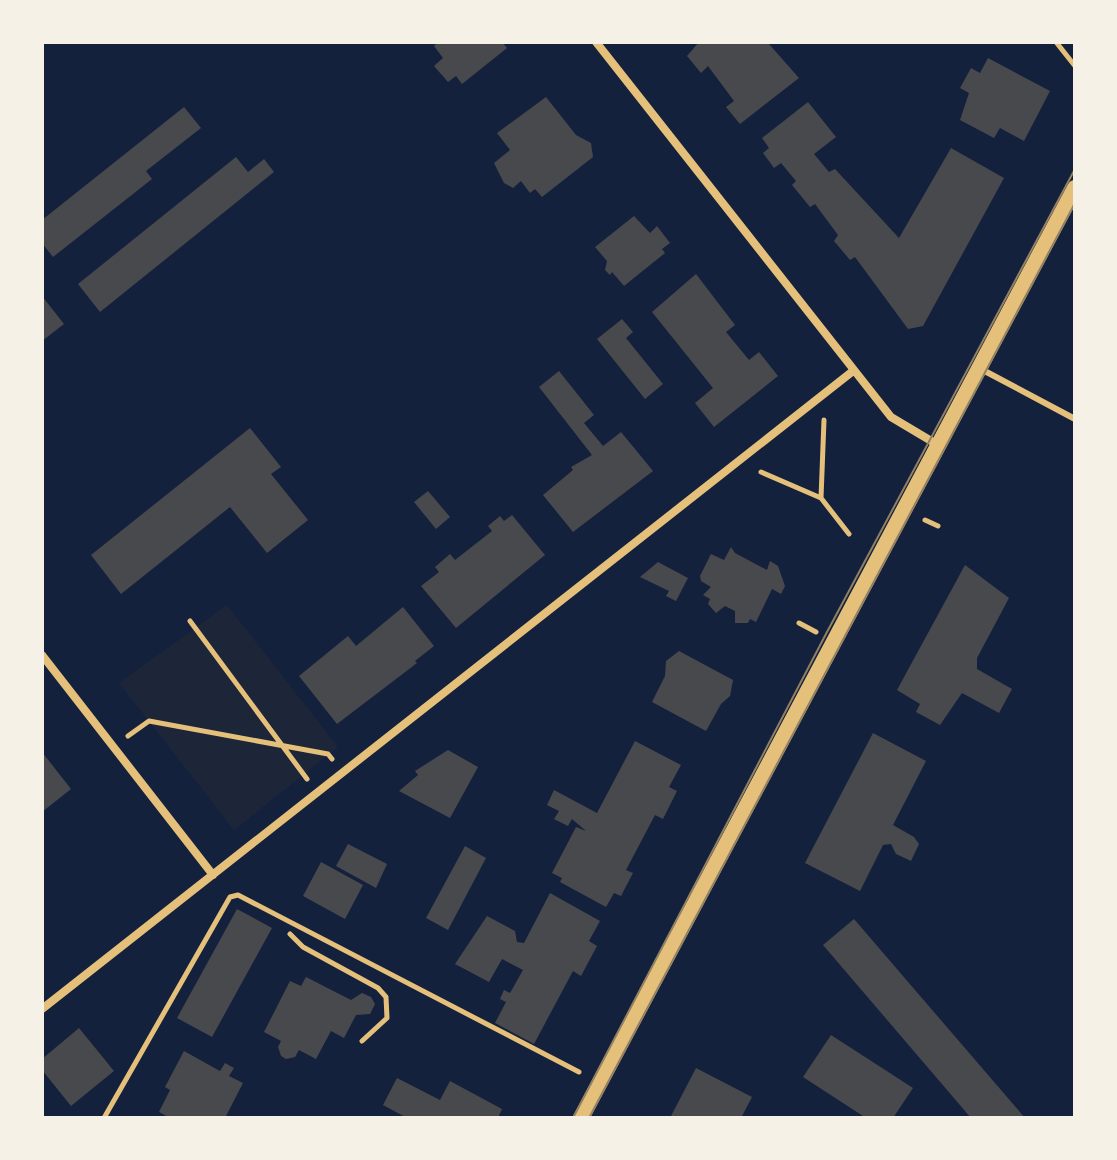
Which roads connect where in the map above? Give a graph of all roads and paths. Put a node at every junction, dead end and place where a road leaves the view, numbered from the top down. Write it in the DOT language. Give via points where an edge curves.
graph roads {
  1 [pos="596,42"];
  2 [pos="1056,42"];
  3 [pos="1075,66"];
  4 [pos="1075,188"];
  5 [pos="979,368"];
  6 [pos="853,371"];
  7 [pos="1075,419"];
  8 [pos="824,420"];
  9 [pos="938,445"];
  10 [pos="761,472"];
  11 [pos="821,498"];
  12 [pos="920,517"];
  13 [pos="938,526"];
  14 [pos="849,534"];
  15 [pos="190,621"];
  16 [pos="799,623"];
  17 [pos="816,632"];
  18 [pos="42,655"];
  19 [pos="279,745"];
  20 [pos="114,746"];
  21 [pos="344,771"];
  22 [pos="318,792"];
  23 [pos="213,875"];
  24 [pos="290,934"];
  25 [pos="42,1009"];
  26 [pos="362,1041"];
  27 [pos="600,1083"];
  28 [pos="104,1118"];
  29 [pos="581,1118"];
  1 -- 6 [label="street"];
  2 -- 3 [label="path"];
  4 -- 5 [label="main road"];
  5 -- 7 [label="lane"];
  5 -- 9 [label="main road"];
  6 -- 9 [label="street" via="891,417"];
  6 -- 21 [label="street"];
  8 -- 11 [label="path"];
  9 -- 27 [label="main road"];
  10 -- 11 [label="path"];
  11 -- 14 [label="path"];
  12 -- 13 [label="path"];
  15 -- 19 [label="path"];
  16 -- 17 [label="path"];
  18 -- 20 [label="street"];
  19 -- 20 [label="path" via="149,721"];
  19 -- 21 [label="path" via="328,754"];
  19 -- 22 [label="path"];
  20 -- 23 [label="street"];
  21 -- 22 [label="street"];
  22 -- 23 [label="street"];
  23 -- 25 [label="street"];
  24 -- 26 [label="path" via="386,997 387,1018"];
  27 -- 28 [label="path" via="238,895 230,897"];
  27 -- 29 [label="main road"];
}
